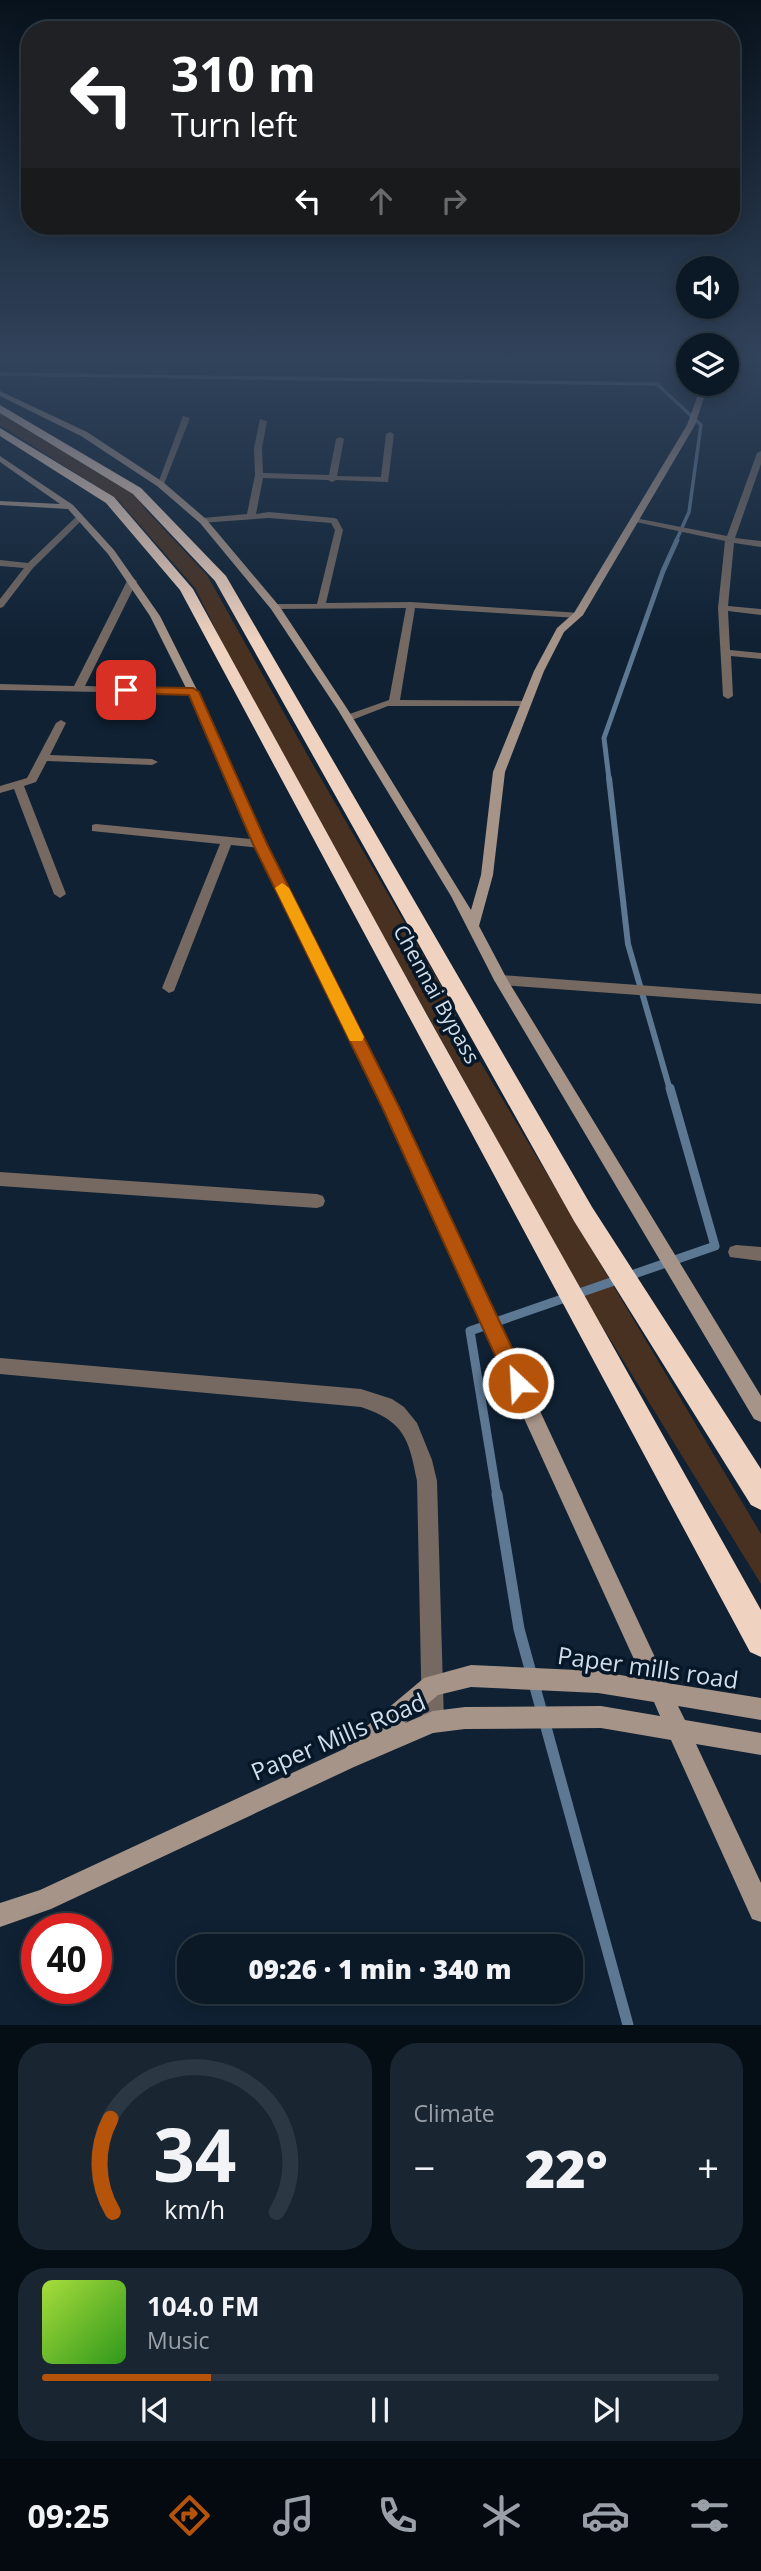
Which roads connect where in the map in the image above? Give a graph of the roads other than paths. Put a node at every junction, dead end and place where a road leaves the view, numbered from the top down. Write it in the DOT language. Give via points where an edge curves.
graph roads {
  1 [pos="34,452"];
  2 [pos="73,452"];
  3 [pos="111,452"];
  4 [pos="172,452"];
  5 [pos="258,452"];
  6 [pos="337,452"];
  7 [pos="388,452"];
  8 [pos="674,452"];
  9 [pos="761,453"];
  10 [pos="1,460"];
  11 [pos="259,475"];
  12 [pos="332,480"];
  13 [pos="160,484"];
  14 [pos="0,503"];
  15 [pos="70,507"];
  16 [pos="251,516"];
  17 [pos="80,518"];
  18 [pos="203,521"];
  19 [pos="635,521"];
  20 [pos="730,540"];
  21 [pos="761,544"];
  22 [pos="0,563"];
  23 [pos="30,566"];
  24 [pos="132,581"];
  25 [pos="0,605"];
  26 [pos="321,605"];
  27 [pos="411,606"];
  28 [pos="275,607"];
  29 [pos="723,608"];
  30 [pos="761,612"];
  31 [pos="578,615"];
  32 [pos="725,653"];
  33 [pos="761,656"];
  34 [pos="0,687"];
  35 [pos="78,689"];
  36 [pos="193,692"];
  37 [pos="728,696"];
  38 [pos="394,703"];
  39 [pos="526,704"];
  40 [pos="348,718"];
  41 [pos="61,723"];
  42 [pos="44,758"];
  43 [pos="152,762"];
  44 [pos="18,785"];
  45 [pos="0,790"];
  46 [pos="96,828"];
  47 [pos="227,841"];
  48 [pos="260,844"];
  49 [pos="60,894"];
  50 [pos="473,925"];
  51 [pos="501,980"];
  52 [pos="169,988"];
  53 [pos="761,999"];
  54 [pos="0,1179"];
  55 [pos="317,1201"];
  56 [pos="736,1252"];
  57 [pos="761,1254"];
  58 [pos="0,1366"];
  59 [pos="761,1413"];
  60 [pos="761,1495"];
  61 [pos="761,1641"];
  62 [pos="432,1686"];
  63 [pos="661,1693"];
  64 [pos="761,1709"];
  65 [pos="433,1722"];
  66 [pos="679,1732"];
  67 [pos="761,1744"];
  68 [pos="346,1759"];
  69 [pos="761,1910"];
  70 [pos="0,1915"];
  1 -- 61 [label="highway, Chennai Bypass" via="110,500 187,589"];
  2 -- 60 [label="highway, Chennai Bypass" via="137,491 220,579 583,1214"];
  3 -- 13 [label="street"];
  4 -- 13 [label="street"];
  5 -- 11 [label="street"];
  6 -- 12 [label="street"];
  7 -- 12 [label="street" via="385,480"];
  8 -- 19 [label="street"];
  9 -- 20 [label="street"];
  10 -- 15 [label="street"];
  11 -- 12 [label="street"];
  11 -- 16 [label="street"];
  13 -- 18 [label="street"];
  14 -- 15 [label="street"];
  15 -- 17 [label="street"];
  16 -- 18 [label="street"];
  16 -- 26 [label="street" via="325,519 338,524"];
  17 -- 23 [label="street"];
  17 -- 24 [label="street"];
  18 -- 28 [label="street"];
  19 -- 20 [label="street"];
  19 -- 31 [label="street"];
  20 -- 21 [label="street"];
  20 -- 29 [label="street"];
  22 -- 23 [label="street"];
  23 -- 25 [label="street"];
  24 -- 35 [label="street"];
  24 -- 36 [label="street"];
  26 -- 27 [label="street"];
  26 -- 28 [label="street"];
  27 -- 31 [label="street"];
  27 -- 38 [label="street"];
  28 -- 40 [label="street"];
  29 -- 30 [label="street"];
  29 -- 32 [label="street"];
  31 -- 39 [label="street" via="561,630"];
  32 -- 33 [label="street"];
  32 -- 37 [label="street"];
  34 -- 35 [label="street"];
  35 -- 36 [label="street"];
  36 -- 48 [label="street"];
  38 -- 39 [label="street"];
  38 -- 40 [label="street"];
  39 -- 50 [label="street" via="499,772 487,874"];
  40 -- 50 [label="street"];
  41 -- 42 [label="street"];
  42 -- 43 [label="street"];
  42 -- 44 [label="street" via="32,780"];
  44 -- 45 [label="street"];
  44 -- 49 [label="street"];
  46 -- 47 [label="street"];
  47 -- 48 [label="street"];
  47 -- 52 [label="street"];
  48 -- 63 [label="street" via="390,1107"];
  50 -- 51 [label="street"];
  51 -- 53 [label="street"];
  51 -- 59 [label="street"];
  54 -- 55 [label="street"];
  56 -- 57 [label="street"];
  58 -- 62 [label="street" via="361,1398 388,1407 407,1423 419,1445 427,1480"];
  62 -- 63 [label="street, Paper mills road" via="471,1676 598,1682"];
  62 -- 65 [label="street"];
  62 -- 68 [label="street, Paper mills road"];
  63 -- 64 [label="street, Paper mills road"];
  63 -- 66 [label="street"];
  65 -- 66 [label="street, Paper Mills Road" via="601,1717"];
  65 -- 68 [label="street, Paper Mills Road"];
  66 -- 67 [label="street, Paper Mills Road"];
  66 -- 69 [label="street"];
  68 -- 70 [label="street, Paper Mills Road" via="43,1901"];
}
